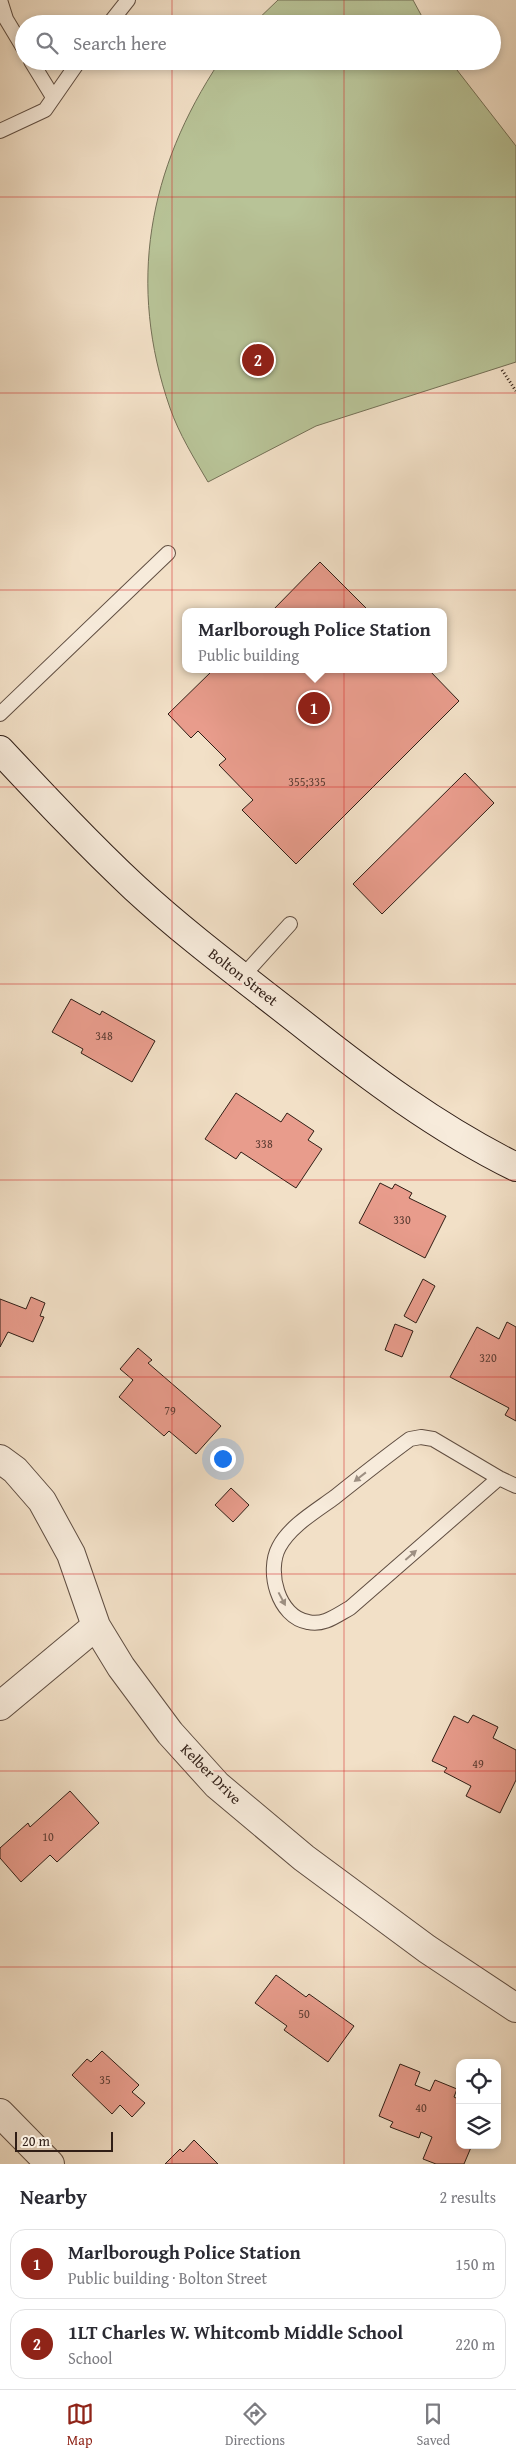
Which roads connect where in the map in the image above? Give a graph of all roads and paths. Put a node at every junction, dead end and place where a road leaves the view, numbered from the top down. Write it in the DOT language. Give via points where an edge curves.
graph roads {
  1 [pos="0,0"];
  2 [pos="128,0"];
  3 [pos="116,15"];
  4 [pos="15,34"];
  5 [pos="36,70"];
  6 [pos="72,70"];
  7 [pos="53,97"];
  8 [pos="0,131"];
  9 [pos="502,370"];
  10 [pos="516,391"];
  11 [pos="168,553"];
  12 [pos="0,714"];
  13 [pos="0,750"];
  14 [pos="290,924"];
  15 [pos="242,977"];
  16 [pos="516,1167"];
  17 [pos="0,1459"];
  18 [pos="499,1478"];
  19 [pos="516,1486"];
  20 [pos="96,1626"];
  21 [pos="0,1706"];
  22 [pos="516,2008"];
  23 [pos="0,2113"];
  24 [pos="50,2164"];
  1 -- 4 [label="lane"];
  2 -- 3 [label="lane"];
  5 -- 7 [label="lane"];
  6 -- 7 [label="lane"];
  7 -- 8 [label="lane" via="44,110"];
  9 -- 10 [label="path"];
  11 -- 12 [label="lane"];
  13 -- 15 [label="street, Bolton Street" via="136,888"];
  14 -- 15 [label="lane"];
  15 -- 16 [label="street, Bolton Street" via="433,1121"];
  17 -- 20 [label="street, Kelber Drive" via="16,1470 42,1501 71,1554"];
  18 -- 18 [label="lane, one-way" via="433,1439 410,1439 296,1526 279,1547 273,1564 273,1577 281,1600 292,1614 308,1622 327,1621 350,1608"];
  18 -- 19 [label="lane"];
  20 -- 21 [label="street"];
  20 -- 22 [label="street, Kelber Drive" via="121,1667 170,1733 217,1785 304,1858 427,1949"];
  23 -- 24 [label="street"];
}
